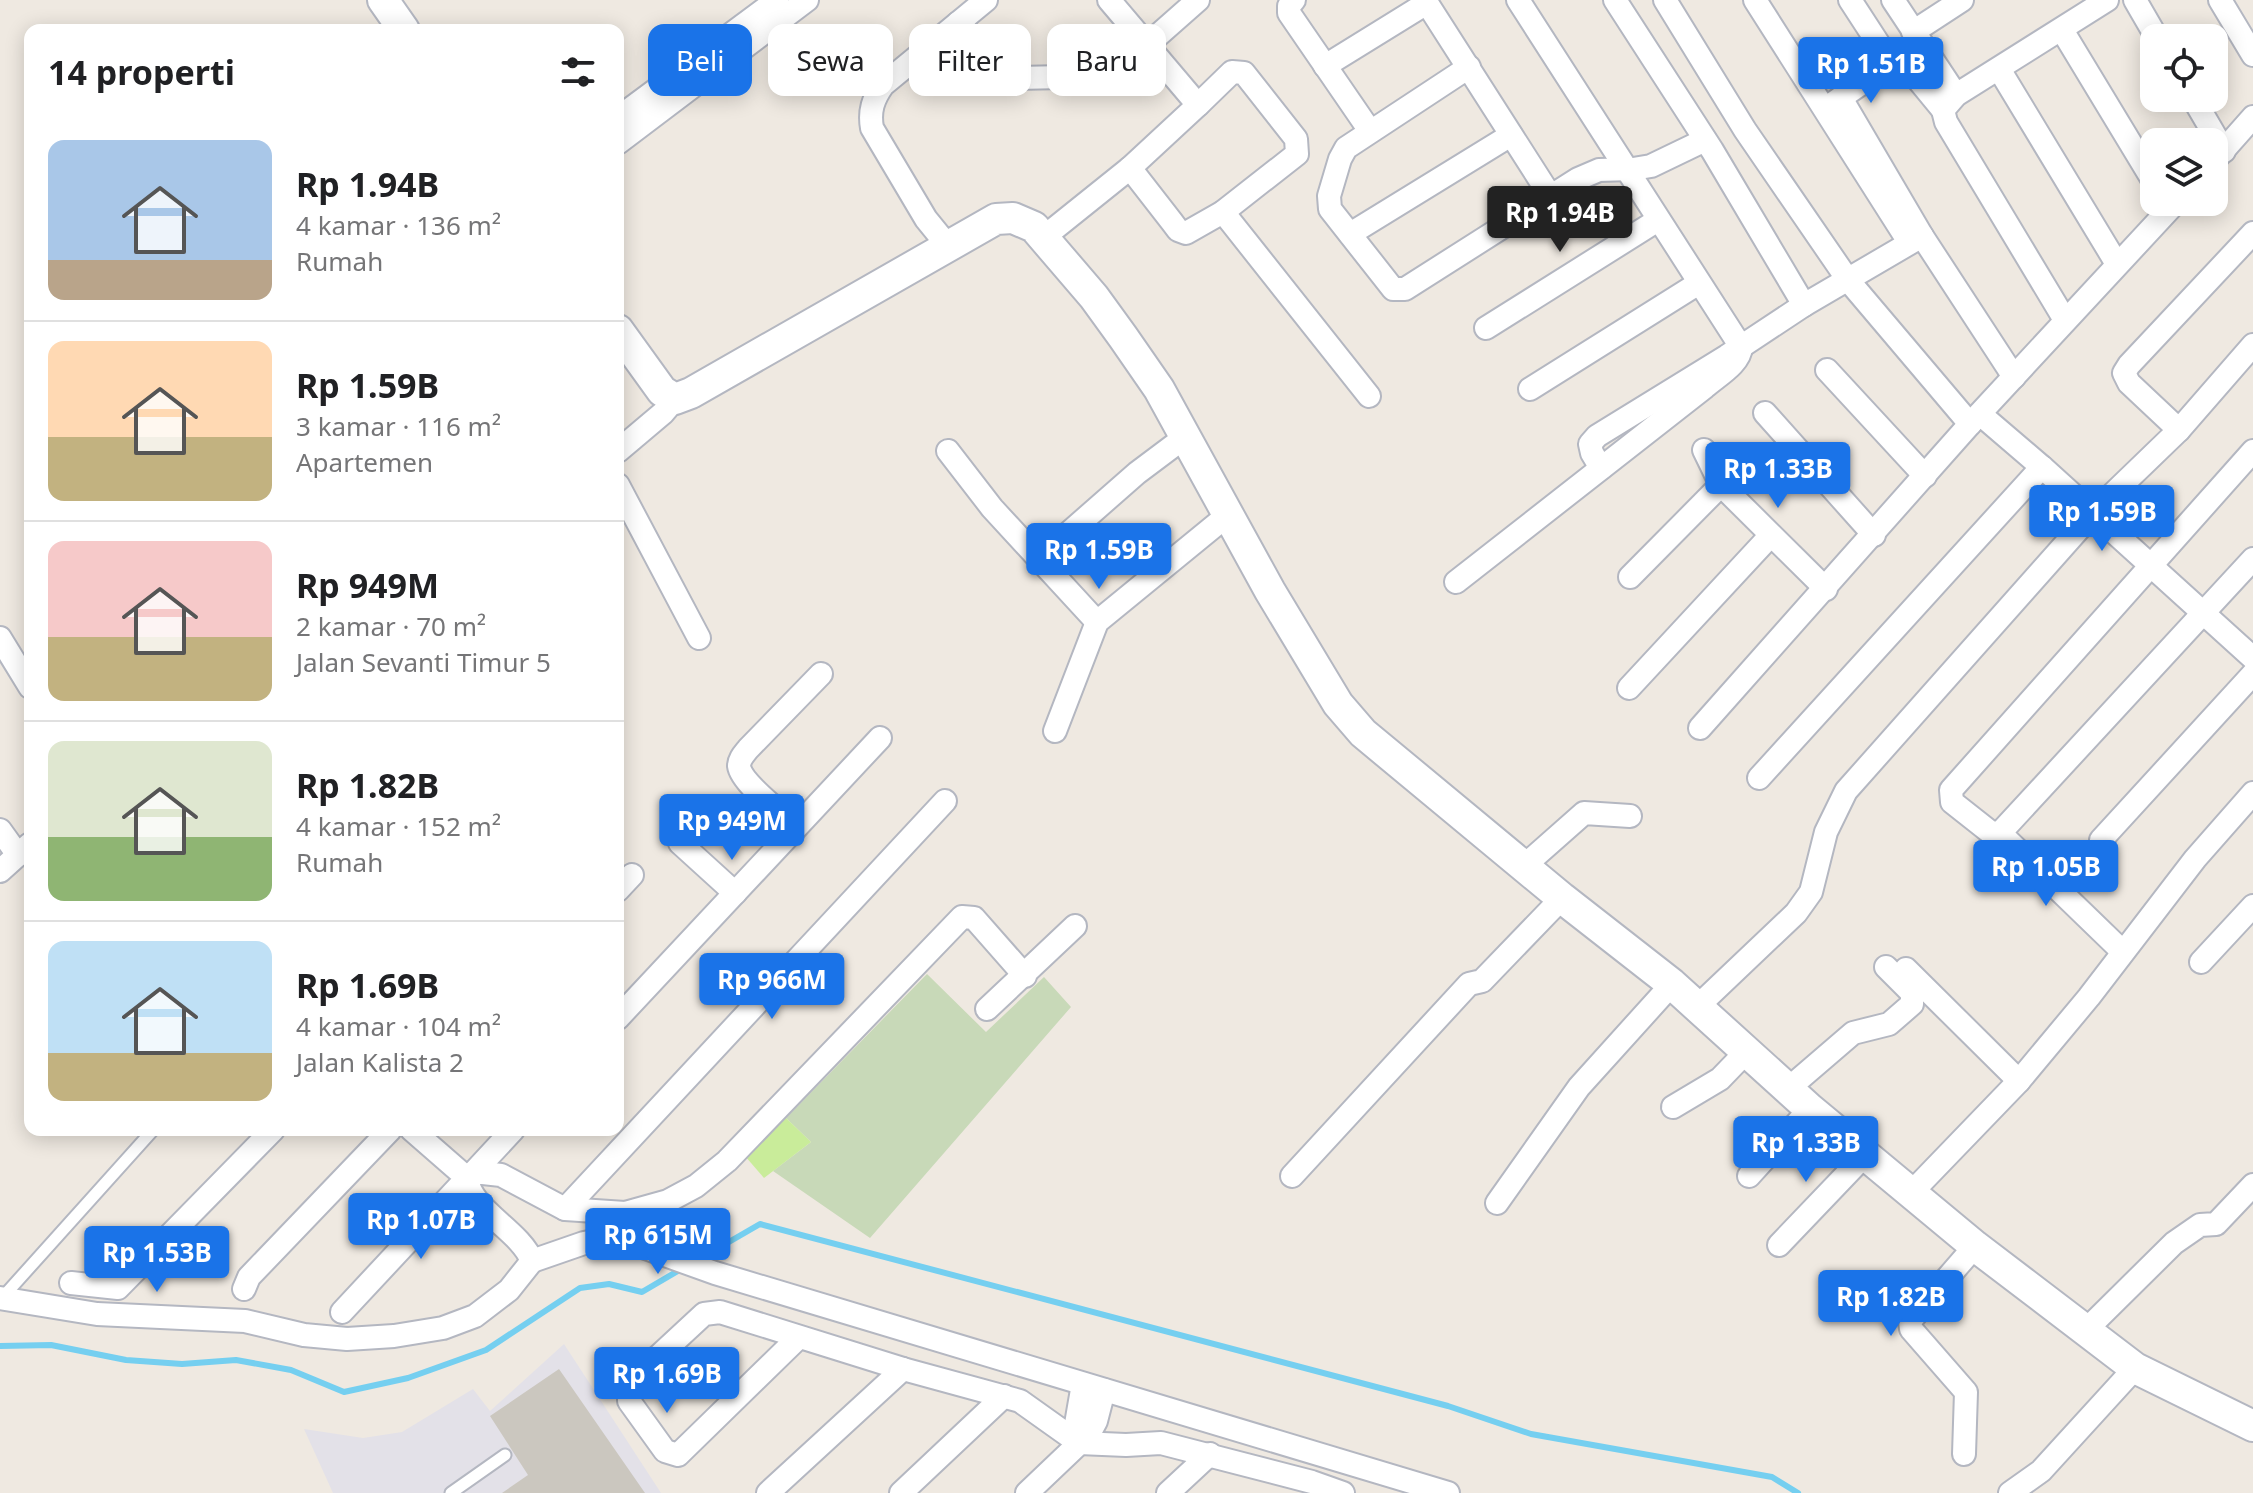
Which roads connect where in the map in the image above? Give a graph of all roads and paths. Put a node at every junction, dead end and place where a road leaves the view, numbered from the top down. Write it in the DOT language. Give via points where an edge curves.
graph roads {
  1 [pos="383,0"];
  2 [pos="777,0"];
  3 [pos="807,0"];
  4 [pos="986,0"];
  5 [pos="1109,0"];
  6 [pos="1198,0"];
  7 [pos="1294,0"];
  8 [pos="1518,0"];
  9 [pos="1615,0"];
  10 [pos="1665,0"];
  11 [pos="1755,0"];
  12 [pos="1850,0"];
  13 [pos="1893,0"];
  14 [pos="1962,0"];
  15 [pos="2107,0"];
  16 [pos="2135,0"];
  17 [pos="2220,0"];
  18 [pos="1426,1"];
  19 [pos="958,23"];
  20 [pos="400,24"];
  21 [pos="1129,24"];
  22 [pos="2149,24"];
  23 [pos="1166,28"];
  24 [pos="2062,30"];
  25 [pos="1913,32"];
  26 [pos="2253,55"];
  27 [pos="1891,63"];
  28 [pos="1325,66"];
  29 [pos="1166,67"];
  30 [pos="1469,67"];
  31 [pos="1999,69"];
  32 [pos="1047,77"];
  33 [pos="1950,103"];
  34 [pos="1833,104"];
  35 [pos="1198,105"];
  36 [pos="624,114"];
  37 [pos="2253,117"];
  38 [pos="1370,131"];
  39 [pos="1511,135"];
  40 [pos="624,138"];
  41 [pos="1705,140"];
  42 [pos="2228,146"];
  43 [pos="2140,159"];
  44 [pos="1130,168"];
  45 [pos="1626,169"];
  46 [pos="1551,197"];
  47 [pos="1223,212"];
  48 [pos="2160,216"];
  49 [pos="1658,220"];
  50 [pos="2253,233"];
  51 [pos="1350,234"];
  52 [pos="1044,237"];
  53 [pos="1916,239"];
  54 [pos="948,246"];
  55 [pos="2117,264"];
  56 [pos="1848,280"];
  57 [pos="1699,283"];
  58 [pos="1804,305"];
  59 [pos="2065,320"];
  60 [pos="1486,328"];
  61 [pos="624,338"];
  62 [pos="2253,345"];
  63 [pos="1741,347"];
  64 [pos="1827,370"];
  65 [pos="2014,377"];
  66 [pos="1530,389"];
  67 [pos="1369,396"];
  68 [pos="675,399"];
  69 [pos="1765,413"];
  70 [pos="1975,419"];
  71 [pos="2179,430"];
  72 [pos="1185,437"];
  73 [pos="624,446"];
  74 [pos="1704,450"];
  75 [pos="948,451"];
  76 [pos="2253,451"];
  77 [pos="2042,467"];
  78 [pos="1925,476"];
  79 [pos="1721,485"];
  80 [pos="624,496"];
  81 [pos="2093,513"];
  82 [pos="1229,514"];
  83 [pos="1771,535"];
  84 [pos="1874,535"];
  85 [pos="1039,559"];
  86 [pos="2253,559"];
  87 [pos="2149,565"];
  88 [pos="1630,577"];
  89 [pos="1456,582"];
  90 [pos="1826,589"];
  91 [pos="2204,614"];
  92 [pos="1097,622"];
  93 [pos="0,638"];
  94 [pos="699,638"];
  95 [pos="2253,658"];
  96 [pos="821,674"];
  97 [pos="2253,674"];
  98 [pos="24,677"];
  99 [pos="1629,688"];
  100 [pos="1700,728"];
  101 [pos="1055,731"];
  102 [pos="880,738"];
  103 [pos="1759,778"];
  104 [pos="2253,793"];
  105 [pos="945,801"];
  106 [pos="1630,816"];
  107 [pos="796,826"];
  108 [pos="0,830"];
  109 [pos="2000,833"];
  110 [pos="2101,840"];
  111 [pos="680,843"];
  112 [pos="24,849"];
  113 [pos="1524,866"];
  114 [pos="0,871"];
  115 [pos="735,893"];
  116 [pos="1562,898"];
  117 [pos="2253,906"];
  118 [pos="1075,926"];
  119 [pos="2123,952"];
  120 [pos="2201,962"];
  121 [pos="1025,976"];
  122 [pos="1672,984"];
  123 [pos="1697,1007"];
  124 [pos="987,1009"];
  125 [pos="624,1012"];
  126 [pos="1747,1051"];
  127 [pos="2019,1081"];
  128 [pos="1789,1088"];
  129 [pos="1673,1107"];
  130 [pos="1810,1109"];
  131 [pos="148,1136"];
  132 [pos="267,1136"];
  133 [pos="384,1136"];
  134 [pos="420,1136"];
  135 [pos="507,1136"];
  136 [pos="1865,1155"];
  137 [pos="470,1175"];
  138 [pos="1292,1176"];
  139 [pos="1749,1176"];
  140 [pos="2253,1185"];
  141 [pos="1911,1193"];
  142 [pos="1497,1203"];
  143 [pos="565,1209"];
  144 [pos="1779,1245"];
  145 [pos="1975,1246"];
  146 [pos="532,1261"];
  147 [pos="71,1283"];
  148 [pos="244,1289"];
  149 [pos="1,1298"];
  150 [pos="342,1312"];
  151 [pos="2085,1331"];
  152 [pos="799,1337"];
  153 [pos="2135,1368"];
  154 [pos="903,1369"];
  155 [pos="1093,1387"];
  156 [pos="1004,1396"];
  157 [pos="2253,1426"];
  158 [pos="1079,1443"];
  159 [pos="1210,1454"];
  160 [pos="1964,1454"];
  161 [pos="505,1455"];
  162 [pos="1306,1488"];
  163 [pos="451,1493"];
  164 [pos="768,1493"];
  165 [pos="901,1493"];
  166 [pos="1027,1493"];
  167 [pos="1168,1493"];
  168 [pos="1343,1493"];
  169 [pos="1448,1493"];
  170 [pos="2010,1493"];
  1 -- 20 [label="street"];
  2 -- 36 [label="street"];
  3 -- 40 [label="street"];
  4 -- 19 [label="street"];
  5 -- 21 [label="street"];
  6 -- 23 [label="street"];
  7 -- 28 [label="street" via="1289,13"];
  8 -- 45 [label="street"];
  9 -- 41 [label="street"];
  10 -- 56 [label="street" via="1745,130"];
  11 -- 34 [label="street"];
  12 -- 27 [label="street"];
  13 -- 25 [label="street"];
  14 -- 25 [label="street"];
  15 -- 24 [label="street"];
  16 -- 22 [label="street"];
  17 -- 26 [label="street"];
  18 -- 28 [label="street"];
  18 -- 30 [label="street"];
  19 -- 32 [label="street" via="1017,78"];
  19 -- 54 [label="street" via="883,85 870,117 911,193"];
  24 -- 31 [label="street"];
  24 -- 43 [label="street"];
  25 -- 33 [label="street"];
  27 -- 33 [label="street" via="1906,65"];
  27 -- 34 [label="street"];
  28 -- 38 [label="street"];
  29 -- 35 [label="street"];
  30 -- 38 [label="street"];
  30 -- 39 [label="street"];
  31 -- 33 [label="street"];
  31 -- 55 [label="street"];
  33 -- 59 [label="street" via="1946,122"];
  34 -- 53 [label="street"];
  35 -- 44 [label="street"];
  35 -- 47 [label="street" via="1232,72 1240,71 1298,144 1297,154"];
  37 -- 42 [label="street"];
  38 -- 51 [label="street" via="1343,152 1328,200"];
  39 -- 46 [label="street"];
  39 -- 51 [label="street"];
  41 -- 45 [label="street" via="1651,166"];
  41 -- 58 [label="street"];
  44 -- 47 [label="street" via="1182,232"];
  44 -- 52 [label="street"];
  45 -- 46 [label="street" via="1599,170"];
  45 -- 49 [label="street"];
  46 -- 51 [label="street" via="1401,290 1390,287"];
  47 -- 67 [label="street"];
  48 -- 55 [label="street"];
  49 -- 57 [label="street"];
  49 -- 60 [label="street"];
  50 -- 71 [label="street" via="2124,373"];
  52 -- 54 [label="street" via="1024,221 1003,218"];
  52 -- 72 [label="street" via="1123,337"];
  53 -- 56 [label="street"];
  53 -- 65 [label="street"];
  54 -- 68 [label="street"];
  55 -- 59 [label="street"];
  56 -- 58 [label="street"];
  56 -- 70 [label="street"];
  57 -- 63 [label="street"];
  57 -- 66 [label="street"];
  58 -- 63 [label="street"];
  59 -- 65 [label="street"];
  61 -- 68 [label="street" via="662,391"];
  62 -- 71 [label="street"];
  63 -- 89 [label="street" via="1593,440 1592,453 1601,468"];
  64 -- 78 [label="street"];
  65 -- 70 [label="street"];
  68 -- 73 [label="street"];
  69 -- 84 [label="street"];
  70 -- 77 [label="street"];
  70 -- 78 [label="street"];
  71 -- 81 [label="street"];
  72 -- 82 [label="street"];
  72 -- 85 [label="street"];
  74 -- 79 [label="street"];
  75 -- 85 [label="street"];
  76 -- 87 [label="street"];
  77 -- 81 [label="street"];
  77 -- 103 [label="street"];
  78 -- 84 [label="street"];
  79 -- 83 [label="street"];
  79 -- 88 [label="street"];
  80 -- 94 [label="street"];
  81 -- 87 [label="street"];
  81 -- 123 [label="street" via="1846,791 1826,832 1811,892 1796,913"];
  82 -- 92 [label="street"];
  82 -- 113 [label="street" via="1338,704 1384,753"];
  83 -- 90 [label="street"];
  83 -- 99 [label="street"];
  84 -- 90 [label="street"];
  85 -- 92 [label="street"];
  86 -- 91 [label="street"];
  87 -- 91 [label="street"];
  87 -- 109 [label="street" via="1951,790 1955,806 1990,832"];
  90 -- 100 [label="street"];
  91 -- 95 [label="street"];
  91 -- 109 [label="street"];
  92 -- 101 [label="street"];
  93 -- 98 [label="street"];
  96 -- 107 [label="street" via="748,749 739,766 746,780"];
  97 -- 110 [label="street"];
  102 -- 107 [label="street"];
  104 -- 119 [label="street"];
  105 -- 143 [label="street"];
  106 -- 113 [label="street" via="1584,813"];
  107 -- 115 [label="street"];
  108 -- 112 [label="street"];
  109 -- 119 [label="street"];
  111 -- 115 [label="street"];
  112 -- 114 [label="street"];
  113 -- 116 [label="street"];
  115 -- 125 [label="street"];
  116 -- 122 [label="street"];
  116 -- 138 [label="street" via="1482,981 1469,984"];
  117 -- 120 [label="street"];
  118 -- 121 [label="street"];
  119 -- 127 [label="street"];
  121 -- 124 [label="street"];
  121 -- 143 [label="street" via="974,918 962,917 727,1161 696,1186 658,1205 625,1213"];
  122 -- 123 [label="street"];
  122 -- 142 [label="street" via="1579,1087"];
  123 -- 126 [label="street"];
  126 -- 128 [label="street"];
  126 -- 129 [label="street" via="1720,1079"];
  127 -- 128 [label="street" via="1893,965 1912,993 1912,1004 1889,1024 1853,1033"];
  127 -- 141 [label="street"];
  128 -- 130 [label="street"];
  130 -- 136 [label="street"];
  130 -- 139 [label="street"];
  131 -- 149 [label="lane"];
  132 -- 147 [label="street" via="118,1288"];
  133 -- 148 [label="street" via="249,1277"];
  134 -- 137 [label="street"];
  135 -- 137 [label="street"];
  136 -- 141 [label="street"];
  136 -- 144 [label="street"];
  137 -- 143 [label="street" via="501,1175"];
  137 -- 146 [label="street" via="472,1195"];
  137 -- 150 [label="street"];
  140 -- 151 [label="street" via="2216,1224 2200,1225 2174,1243"];
  141 -- 145 [label="street"];
  145 -- 151 [label="street"];
  145 -- 160 [label="street" via="1910,1321 1911,1329 1966,1392"];
  146 -- 149 [label="street" via="515,1284 475,1316 394,1336 304,1335 245,1321 97,1314"];
  146 -- 155 [label="street" via="615,1237 715,1273"];
  151 -- 153 [label="street"];
  152 -- 152 [label="street" via="681,1453 665,1451 629,1401 636,1377 710,1311"];
  152 -- 154 [label="street"];
  153 -- 157 [label="street"];
  153 -- 170 [label="street" via="2041,1471"];
  154 -- 156 [label="street"];
  154 -- 164 [label="street"];
  155 -- 158 [label="street" via="1075,1430"];
  155 -- 169 [label="street"];
  156 -- 158 [label="street" via="1032,1407"];
  156 -- 165 [label="street"];
  158 -- 159 [label="street" via="1161,1443"];
  158 -- 166 [label="street"];
  159 -- 162 [label="street"];
  159 -- 167 [label="street"];
  161 -- 163 [label="lane"];
  162 -- 168 [label="street"];
}
